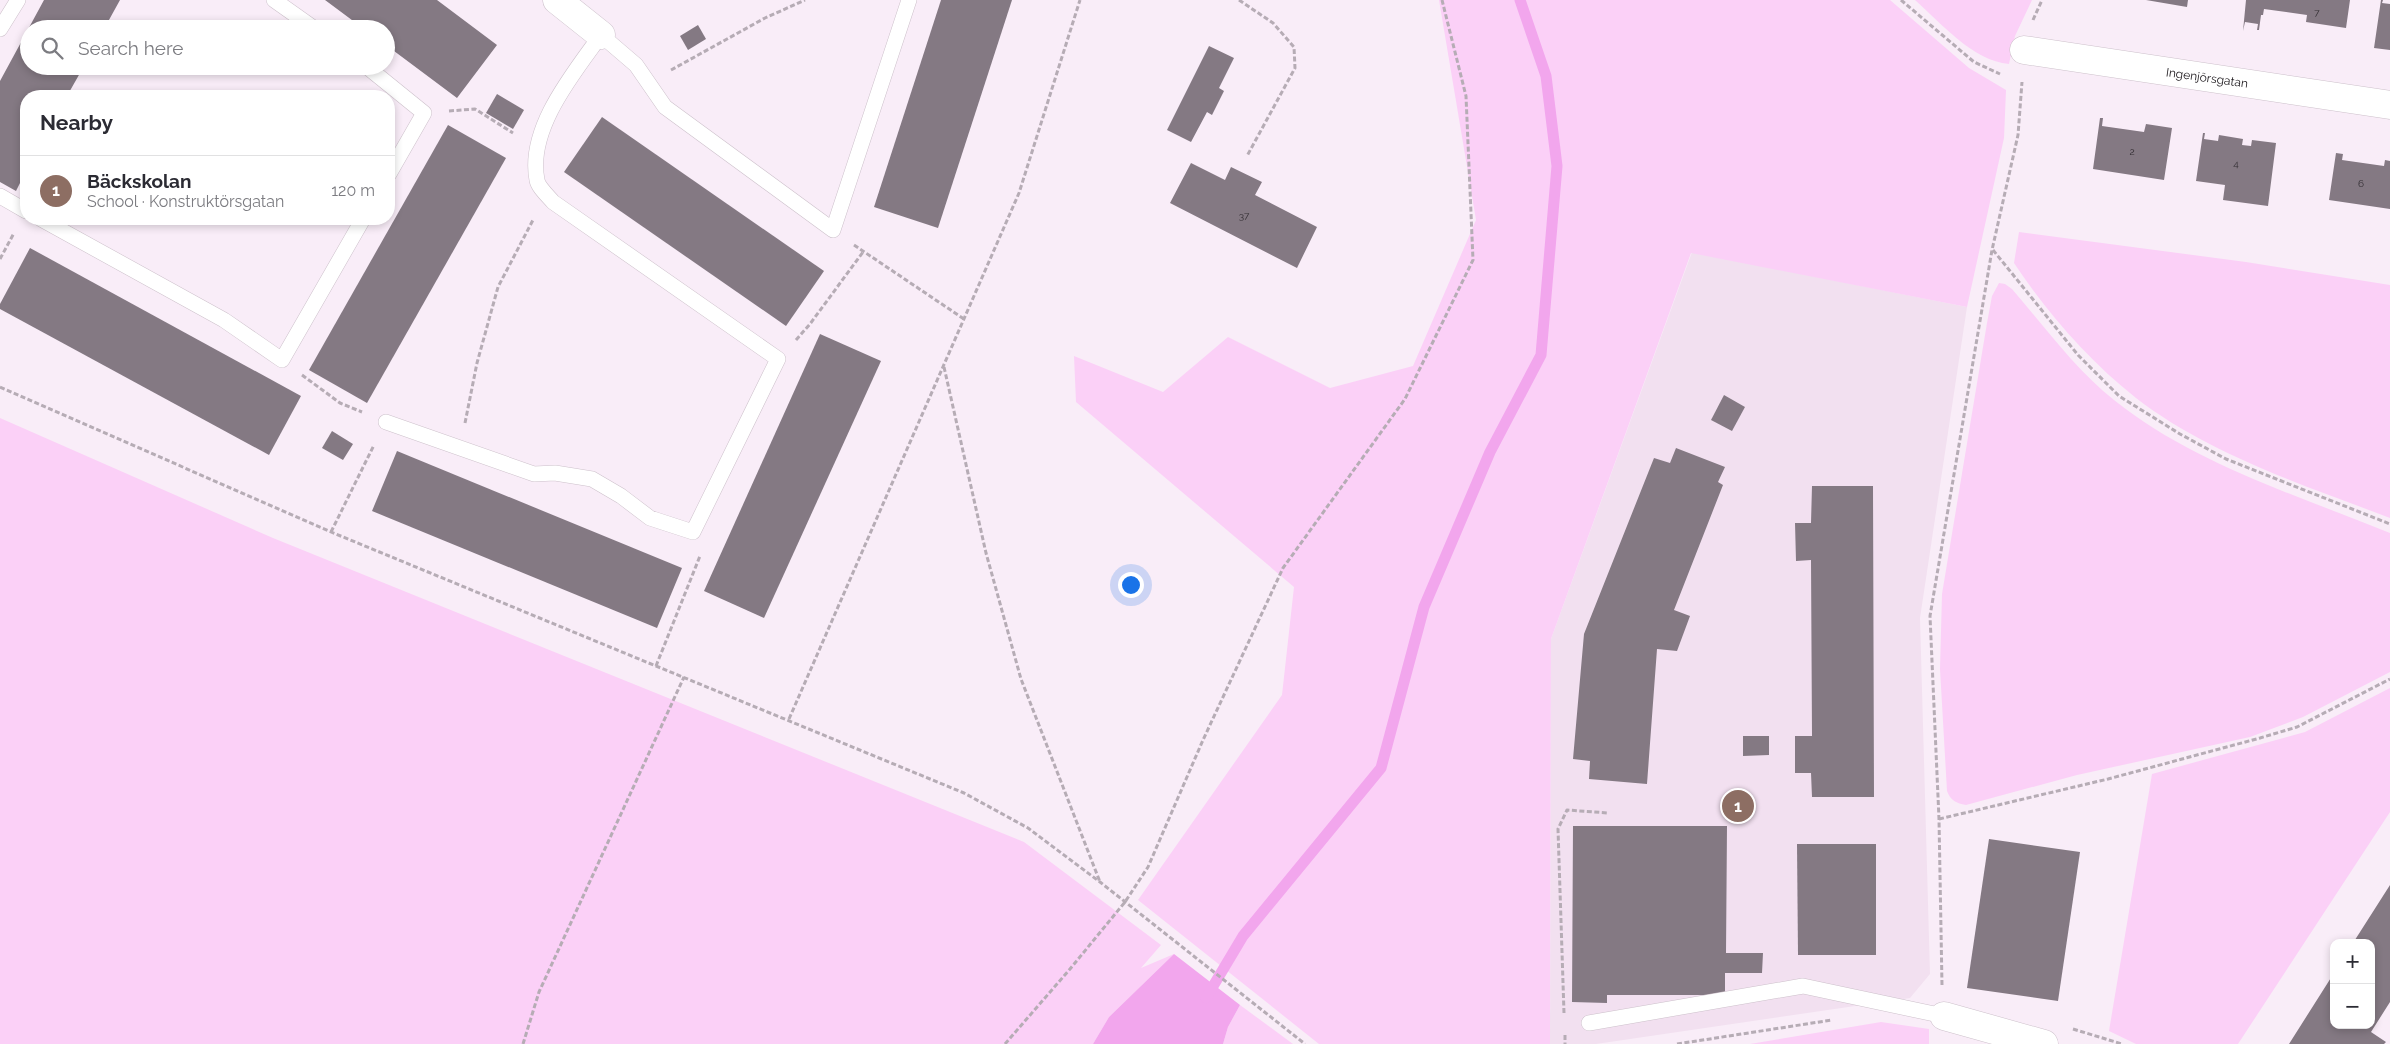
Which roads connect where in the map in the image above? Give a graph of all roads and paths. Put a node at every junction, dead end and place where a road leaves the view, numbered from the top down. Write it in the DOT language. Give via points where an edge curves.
graph roads {
  1 [pos="18,0"];
  2 [pos="274,0"];
  3 [pos="556,0"];
  4 [pos="805,0"];
  5 [pos="909,0"];
  6 [pos="1080,0"];
  7 [pos="1239,0"];
  8 [pos="1442,0"];
  9 [pos="1901,0"];
  10 [pos="2042,0"];
  11 [pos="302,20"];
  12 [pos="0,29"];
  13 [pos="601,36"];
  14 [pos="2024,50"];
  15 [pos="377,75"];
  16 [pos="2006,77"];
  17 [pos="2014,80"];
  18 [pos="649,84"];
  19 [pos="2022,84"];
  20 [pos="2390,105"];
  21 [pos="424,113"];
  22 [pos="537,148"];
  23 [pos="1247,156"];
  24 [pos="395,164"];
  25 [pos="547,195"];
  26 [pos="0,196"];
  27 [pos="20,207"];
  28 [pos="52,225"];
  29 [pos="360,225"];
  30 [pos="833,230"];
  31 [pos="1992,250"];
  32 [pos="863,252"];
  33 [pos="964,319"];
  34 [pos="778,359"];
  35 [pos="282,360"];
  36 [pos="944,367"];
  37 [pos="0,387"];
  38 [pos="386,422"];
  39 [pos="460,448"];
  40 [pos="2390,524"];
  41 [pos="331,532"];
  42 [pos="693,532"];
  43 [pos="656,666"];
  44 [pos="684,677"];
  45 [pos="2390,679"];
  46 [pos="789,719"];
  47 [pos="1608,813"];
  48 [pos="1939,819"];
  49 [pos="1100,882"];
  50 [pos="1125,902"];
  51 [pos="1944,1016"];
  52 [pos="1564,1017"];
  53 [pos="1840,1019"];
  54 [pos="1589,1022"];
  55 [pos="1564,1027"];
  56 [pos="523,1044"];
  57 [pos="1005,1044"];
  58 [pos="1305,1044"];
  59 [pos="1565,1044"];
  60 [pos="1677,1044"];
  61 [pos="2044,1044"];
  1 -- 12 [label="lane"];
  2 -- 11 [label="lane"];
  3 -- 13 [label="street"];
  4 -- 18 [label="path" via="687,59"];
  5 -- 30 [label="lane"];
  6 -- 33 [label="path" via="1018,193"];
  7 -- 23 [label="path" via="1273,23 1294,47 1295,68"];
  8 -- 50 [label="path" via="1466,96 1473,260 1405,399 1283,568 1202,740 1148,866"];
  9 -- 16 [label="path" via="1974,62"];
  10 -- 14 [label="path"];
  13 -- 18 [label="lane" via="636,65"];
  13 -- 22 [label="lane" via="557,95"];
  14 -- 19 [label="path"];
  14 -- 20 [label="street, Ingenjörsgatan"];
  15 -- 21 [label="lane"];
  17 -- 19 [label="path"];
  18 -- 30 [label="lane" via="665,107"];
  19 -- 31 [label="path" via="2018,136"];
  21 -- 22 [label="path" via="474,109"];
  21 -- 24 [label="lane"];
  22 -- 25 [label="lane" via="537,182"];
  25 -- 34 [label="lane"];
  25 -- 39 [label="path" via="498,287 477,363"];
  26 -- 27 [label="lane"];
  28 -- 35 [label="lane" via="224,320"];
  29 -- 35 [label="lane"];
  30 -- 32 [label="path"];
  31 -- 40 [label="path" via="2078,355 2119,396 2226,459"];
  31 -- 48 [label="path" via="1930,616"];
  32 -- 33 [label="path"];
  32 -- 34 [label="path" via="810,324"];
  33 -- 36 [label="path"];
  34 -- 42 [label="lane"];
  35 -- 38 [label="path" via="340,403"];
  36 -- 46 [label="path"];
  36 -- 49 [label="path" via="986,553 1021,679"];
  37 -- 41 [label="path"];
  38 -- 39 [label="lane"];
  38 -- 41 [label="path"];
  39 -- 42 [label="lane" via="534,474 555,473 592,479 650,518"];
  41 -- 43 [label="path"];
  42 -- 43 [label="path" via="706,539"];
  43 -- 44 [label="path"];
  44 -- 46 [label="path"];
  44 -- 56 [label="path" via="539,992"];
  45 -- 48 [label="path" via="2297,726 2260,738 2108,779"];
  46 -- 49 [label="path" via="964,792 1028,828"];
  47 -- 52 [label="path" via="1567,810 1558,829"];
  48 -- 51 [label="path"];
  49 -- 50 [label="path"];
  50 -- 57 [label="path"];
  50 -- 58 [label="path"];
  51 -- 54 [label="lane" via="1803,986"];
  51 -- 61 [label="street"];
  53 -- 60 [label="path"];
  55 -- 59 [label="path"];
}
